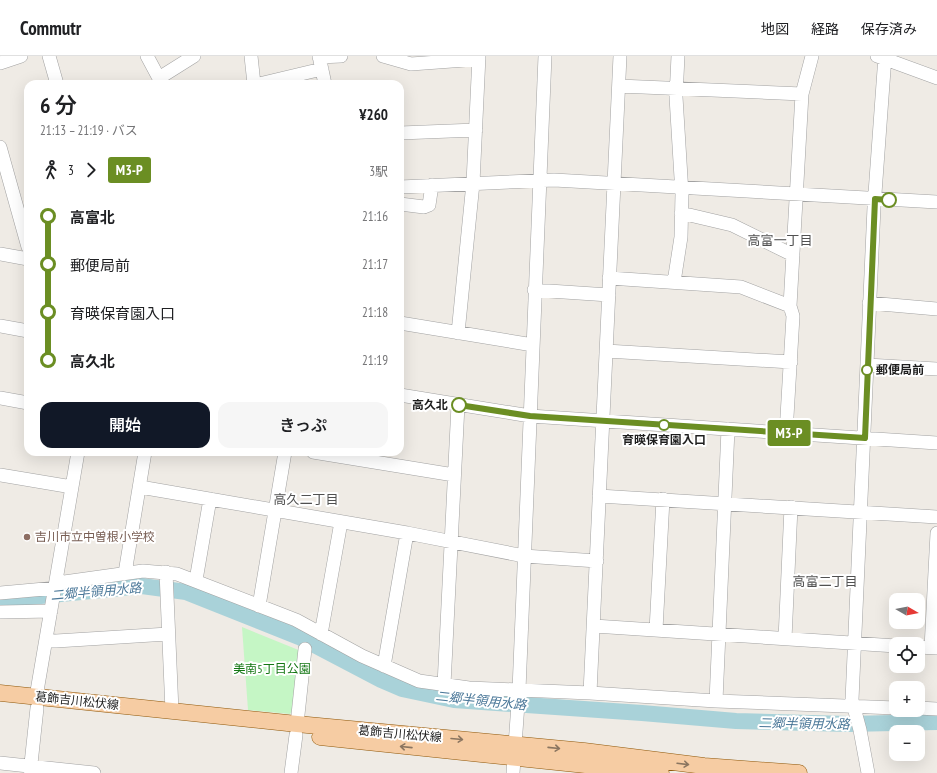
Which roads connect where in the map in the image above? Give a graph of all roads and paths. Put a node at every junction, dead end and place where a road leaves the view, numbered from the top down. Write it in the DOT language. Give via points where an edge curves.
graph roads {
  1 [pos="21,56"];
  2 [pos="49,56"];
  3 [pos="147,56"];
  4 [pos="194,56"];
  5 [pos="251,56"];
  6 [pos="341,56"];
  7 [pos="383,56"];
  8 [pos="545,56"];
  9 [pos="620,56"];
  10 [pos="678,56"];
  11 [pos="812,56"];
  12 [pos="479,57"];
  13 [pos="882,57"];
  14 [pos="320,61"];
  15 [pos="0,63"];
  16 [pos="937,78"];
  17 [pos="56,80"];
  18 [pos="159,80"];
  19 [pos="161,80"];
  20 [pos="254,80"];
  21 [pos="270,80"];
  22 [pos="324,80"];
  23 [pos="619,86"];
  24 [pos="677,88"];
  25 [pos="802,94"];
  26 [pos="476,130"];
  27 [pos="404,133"];
  28 [pos="0,147"];
  29 [pos="540,180"];
  30 [pos="5,183"];
  31 [pos="473,183"];
  32 [pos="614,183"];
  33 [pos="432,185"];
  34 [pos="404,187"];
  35 [pos="682,188"];
  36 [pos="796,195"];
  37 [pos="875,199"];
  38 [pos="937,202"];
  39 [pos="404,204"];
  40 [pos="682,213"];
  41 [pos="24,236"];
  42 [pos="0,254"];
  43 [pos="793,255"];
  44 [pos="24,258"];
  45 [pos="610,278"];
  46 [pos="674,282"];
  47 [pos="534,290"];
  48 [pos="609,294"];
  49 [pos="869,303"];
  50 [pos="790,306"];
  51 [pos="937,309"];
  52 [pos="404,324"];
  53 [pos="0,326"];
  54 [pos="24,330"];
  55 [pos="458,333"];
  56 [pos="533,345"];
  57 [pos="606,351"];
  58 [pos="791,362"];
  59 [pos="867,365"];
  60 [pos="937,370"];
  61 [pos="404,396"];
  62 [pos="0,398"];
  63 [pos="24,402"];
  64 [pos="458,405"];
  65 [pos="530,416"];
  66 [pos="603,422"];
  67 [pos="728,429"];
  68 [pos="786,433"];
  69 [pos="865,438"];
  70 [pos="937,443"];
  71 [pos="77,456"];
  72 [pos="145,456"];
  73 [pos="284,456"];
  74 [pos="336,456"];
  75 [pos="0,475"];
  76 [pos="454,476"];
  77 [pos="72,487"];
  78 [pos="140,487"];
  79 [pos="599,496"];
  80 [pos="210,499"];
  81 [pos="662,499"];
  82 [pos="724,503"];
  83 [pos="791,507"];
  84 [pos="275,510"];
  85 [pos="860,512"];
  86 [pos="937,517"];
  87 [pos="341,522"];
  88 [pos="407,533"];
  89 [pos="937,533"];
  90 [pos="451,541"];
  91 [pos="524,556"];
  92 [pos="597,561"];
  93 [pos="166,572"];
  94 [pos="125,573"];
  95 [pos="196,580"];
  96 [pos="56,586"];
  97 [pos="0,593"];
  98 [pos="259,606"];
  99 [pos="52,607"];
  100 [pos="0,612"];
  101 [pos="594,626"];
  102 [pos="656,630"];
  103 [pos="168,634"];
  104 [pos="321,634"];
  105 [pos="719,635"];
  106 [pos="785,639"];
  107 [pos="46,640"];
  108 [pos="855,643"];
  109 [pos="889,645"];
  110 [pos="934,648"];
  111 [pos="305,649"];
  112 [pos="384,666"];
  113 [pos="444,684"];
  114 [pos="0,693"];
  115 [pos="518,693"];
  116 [pos="590,693"];
  117 [pos="716,701"];
  118 [pos="36,702"];
  119 [pos="0,704"];
  120 [pos="889,708"];
  121 [pos="925,708"];
  122 [pos="937,709"];
  123 [pos="172,710"];
  124 [pos="855,710"];
  125 [pos="297,729"];
  126 [pos="514,759"];
  127 [pos="0,763"];
  128 [pos="30,770"];
  129 [pos="94,773"];
  130 [pos="291,773"];
  131 [pos="661,773"];
  132 [pos="799,773"];
  133 [pos="868,773"];
  1 -- 15 [label="street"];
  2 -- 17 [label="street"];
  3 -- 18 [label="street"];
  4 -- 19 [label="street"];
  5 -- 20 [label="street"];
  6 -- 14 [label="street"];
  7 -- 12 [label="street" via="411,64"];
  8 -- 29 [label="street"];
  9 -- 23 [label="street"];
  10 -- 24 [label="street"];
  11 -- 25 [label="street"];
  12 -- 26 [label="street"];
  13 -- 16 [label="street"];
  13 -- 37 [label="street"];
  14 -- 21 [label="street"];
  14 -- 22 [label="street"];
  23 -- 24 [label="street"];
  23 -- 32 [label="street"];
  24 -- 25 [label="street"];
  24 -- 35 [label="street"];
  25 -- 36 [label="street"];
  26 -- 27 [label="street"];
  26 -- 31 [label="street"];
  28 -- 30 [label="street"];
  29 -- 31 [label="street"];
  29 -- 32 [label="street"];
  29 -- 47 [label="street"];
  30 -- 41 [label="street"];
  31 -- 33 [label="street"];
  31 -- 55 [label="street"];
  32 -- 35 [label="street"];
  32 -- 45 [label="street"];
  33 -- 34 [label="street"];
  33 -- 39 [label="street" via="430,205 424,207"];
  35 -- 36 [label="street"];
  35 -- 40 [label="street"];
  36 -- 37 [label="street"];
  36 -- 43 [label="street"];
  37 -- 38 [label="street"];
  37 -- 49 [label="street"];
  40 -- 43 [label="street" via="732,225"];
  40 -- 46 [label="street"];
  42 -- 44 [label="street"];
  43 -- 50 [label="street"];
  45 -- 46 [label="street"];
  45 -- 48 [label="street"];
  46 -- 50 [label="street" via="741,287"];
  47 -- 48 [label="street"];
  47 -- 56 [label="street"];
  48 -- 57 [label="street"];
  49 -- 51 [label="street"];
  49 -- 59 [label="street"];
  50 -- 58 [label="street" via="793,316"];
  52 -- 55 [label="street"];
  53 -- 54 [label="street"];
  55 -- 56 [label="street"];
  56 -- 65 [label="street"];
  57 -- 58 [label="street"];
  57 -- 66 [label="street"];
  58 -- 68 [label="street"];
  59 -- 60 [label="street"];
  59 -- 69 [label="street"];
  61 -- 64 [label="street"];
  62 -- 63 [label="street"];
  64 -- 65 [label="street"];
  64 -- 76 [label="street"];
  65 -- 66 [label="street"];
  65 -- 91 [label="street"];
  66 -- 67 [label="street"];
  66 -- 79 [label="street"];
  67 -- 68 [label="street"];
  67 -- 82 [label="street"];
  68 -- 69 [label="street"];
  69 -- 70 [label="street"];
  69 -- 85 [label="street"];
  71 -- 77 [label="street"];
  72 -- 78 [label="street"];
  73 -- 84 [label="street"];
  74 -- 76 [label="street"];
  75 -- 77 [label="street"];
  76 -- 90 [label="street"];
  77 -- 96 [label="street"];
  78 -- 80 [label="street"];
  78 -- 94 [label="street"];
  79 -- 81 [label="street"];
  79 -- 92 [label="street"];
  80 -- 84 [label="street"];
  80 -- 95 [label="street"];
  81 -- 82 [label="street"];
  81 -- 102 [label="street"];
  82 -- 83 [label="street"];
  82 -- 105 [label="street"];
  83 -- 85 [label="street"];
  83 -- 106 [label="street"];
  84 -- 87 [label="street"];
  84 -- 98 [label="street"];
  85 -- 86 [label="street"];
  85 -- 108 [label="street"];
  87 -- 88 [label="street"];
  87 -- 104 [label="street"];
  88 -- 90 [label="street"];
  88 -- 112 [label="street"];
  89 -- 110 [label="street"];
  90 -- 91 [label="street"];
  90 -- 113 [label="street"];
  91 -- 92 [label="street"];
  91 -- 115 [label="street"];
  92 -- 101 [label="street"];
  93 -- 94 [label="street"];
  93 -- 95 [label="street"];
  93 -- 103 [label="street"];
  94 -- 96 [label="street"];
  95 -- 98 [label="street"];
  96 -- 97 [label="street"];
  96 -- 99 [label="street"];
  98 -- 104 [label="street" via="296,620"];
  99 -- 100 [label="street"];
  99 -- 107 [label="street"];
  101 -- 102 [label="street"];
  101 -- 116 [label="street"];
  102 -- 105 [label="street"];
  103 -- 107 [label="street"];
  103 -- 123 [label="street"];
  104 -- 112 [label="street"];
  105 -- 106 [label="street"];
  105 -- 117 [label="street"];
  106 -- 108 [label="street"];
  107 -- 118 [label="street"];
  108 -- 109 [label="street"];
  108 -- 124 [label="street" via="852,700"];
  111 -- 125 [label="street"];
  112 -- 113 [label="street" via="419,681"];
  113 -- 115 [label="street"];
  114 -- 118 [label="main road, 葛飾吉川松伏線"];
  115 -- 116 [label="street"];
  115 -- 126 [label="street"];
  116 -- 117 [label="street"];
  117 -- 124 [label="street"];
  118 -- 119 [label="main road, 葛飾吉川松伏線"];
  118 -- 123 [label="main road, 葛飾吉川松伏線"];
  118 -- 125 [label="main road, 葛飾吉川松伏線"];
  118 -- 128 [label="street"];
  120 -- 124 [label="street"];
  121 -- 122 [label="street"];
  123 -- 125 [label="main road, 葛飾吉川松伏線"];
  124 -- 133 [label="street"];
  125 -- 126 [label="main road, 葛飾吉川松伏線"];
  125 -- 130 [label="street"];
  126 -- 131 [label="main road, 葛飾吉川松伏線"];
  126 -- 132 [label="main road, 葛飾吉川松伏線, one-way" via="704,766"];
  127 -- 128 [label="street"];
  128 -- 129 [label="street"];
}
